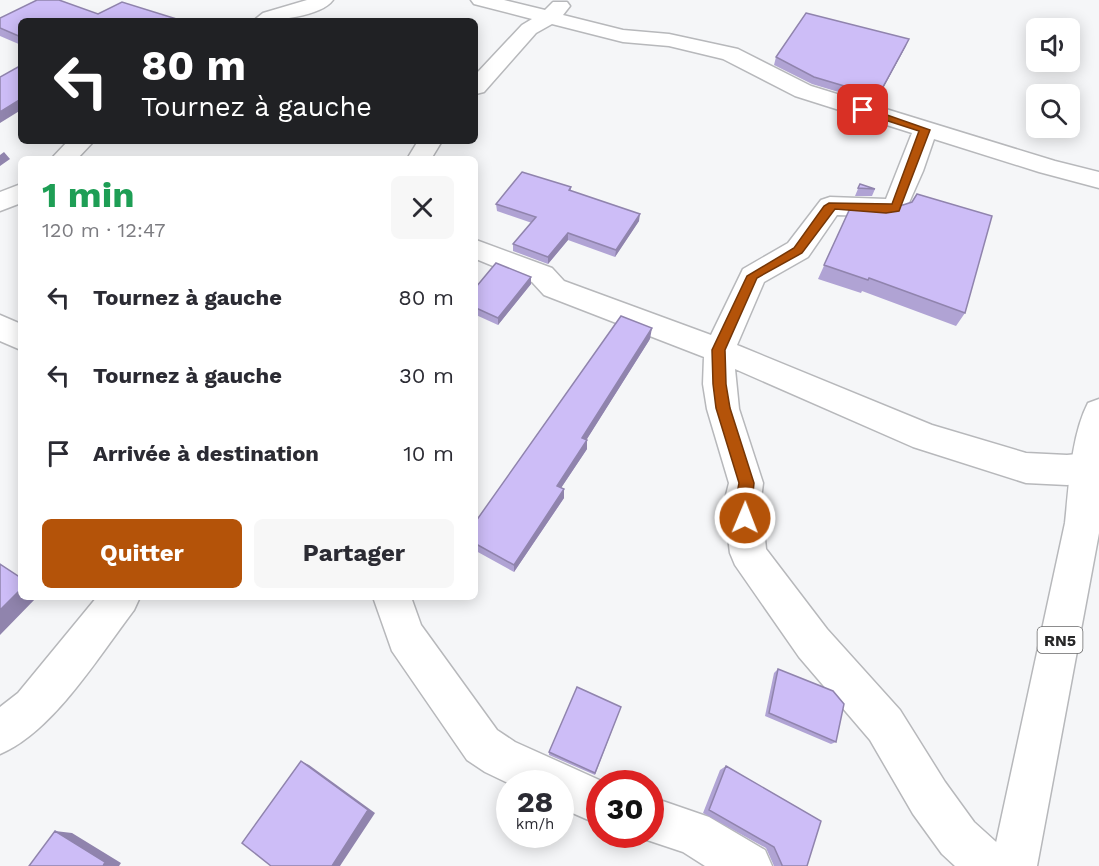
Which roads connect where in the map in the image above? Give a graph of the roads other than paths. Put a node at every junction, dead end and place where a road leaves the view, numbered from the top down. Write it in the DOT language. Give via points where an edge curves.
graph roads {
  1 [pos="323,0"];
  2 [pos="481,0"];
  3 [pos="558,8"];
  4 [pos="268,18"];
  5 [pos="478,85"];
  6 [pos="925,130"];
  7 [pos="78,144"];
  8 [pos="66,156"];
  9 [pos="1099,180"];
  10 [pos="18,194"];
  11 [pos="0,203"];
  12 [pos="478,250"];
  13 [pos="719,350"];
  14 [pos="1099,412"];
  15 [pos="1088,468"];
  16 [pos="1091,532"];
  17 [pos="119,600"];
  18 [pos="393,600"];
  19 [pos="0,733"];
  20 [pos="528,770"];
  21 [pos="664,824"];
  22 [pos="749,866"];
  23 [pos="989,866"];
  24 [pos="1014,866"];
  1 -- 4 [label="main road"];
  2 -- 3 [label="main road"];
  3 -- 5 [label="main road" via="529,29"];
  3 -- 6 [label="main road" via="623,36 669,40 730,54 803,91"];
  6 -- 9 [label="main road"];
  6 -- 13 [label="main road" via="895,208 828,208 798,250 753,276"];
  7 -- 8 [label="main road"];
  10 -- 11 [label="main road"];
  12 -- 13 [label="main road" via="542,275 554,288"];
  13 -- 15 [label="main road" via="925,437 1009,465 1043,470"];
  13 -- 23 [label="main road" via="723,408 746,483 743,499 748,553 813,642 885,724 958,838"];
  14 -- 15 [label="main road, RN5"];
  15 -- 16 [label="main road, RN5"];
  16 -- 24 [label="main road, RN5"];
  17 -- 19 [label="main road" via="33,708"];
  18 -- 20 [label="main road" via="406,637 482,745"];
  21 -- 22 [label="main road" via="693,833"];
}
